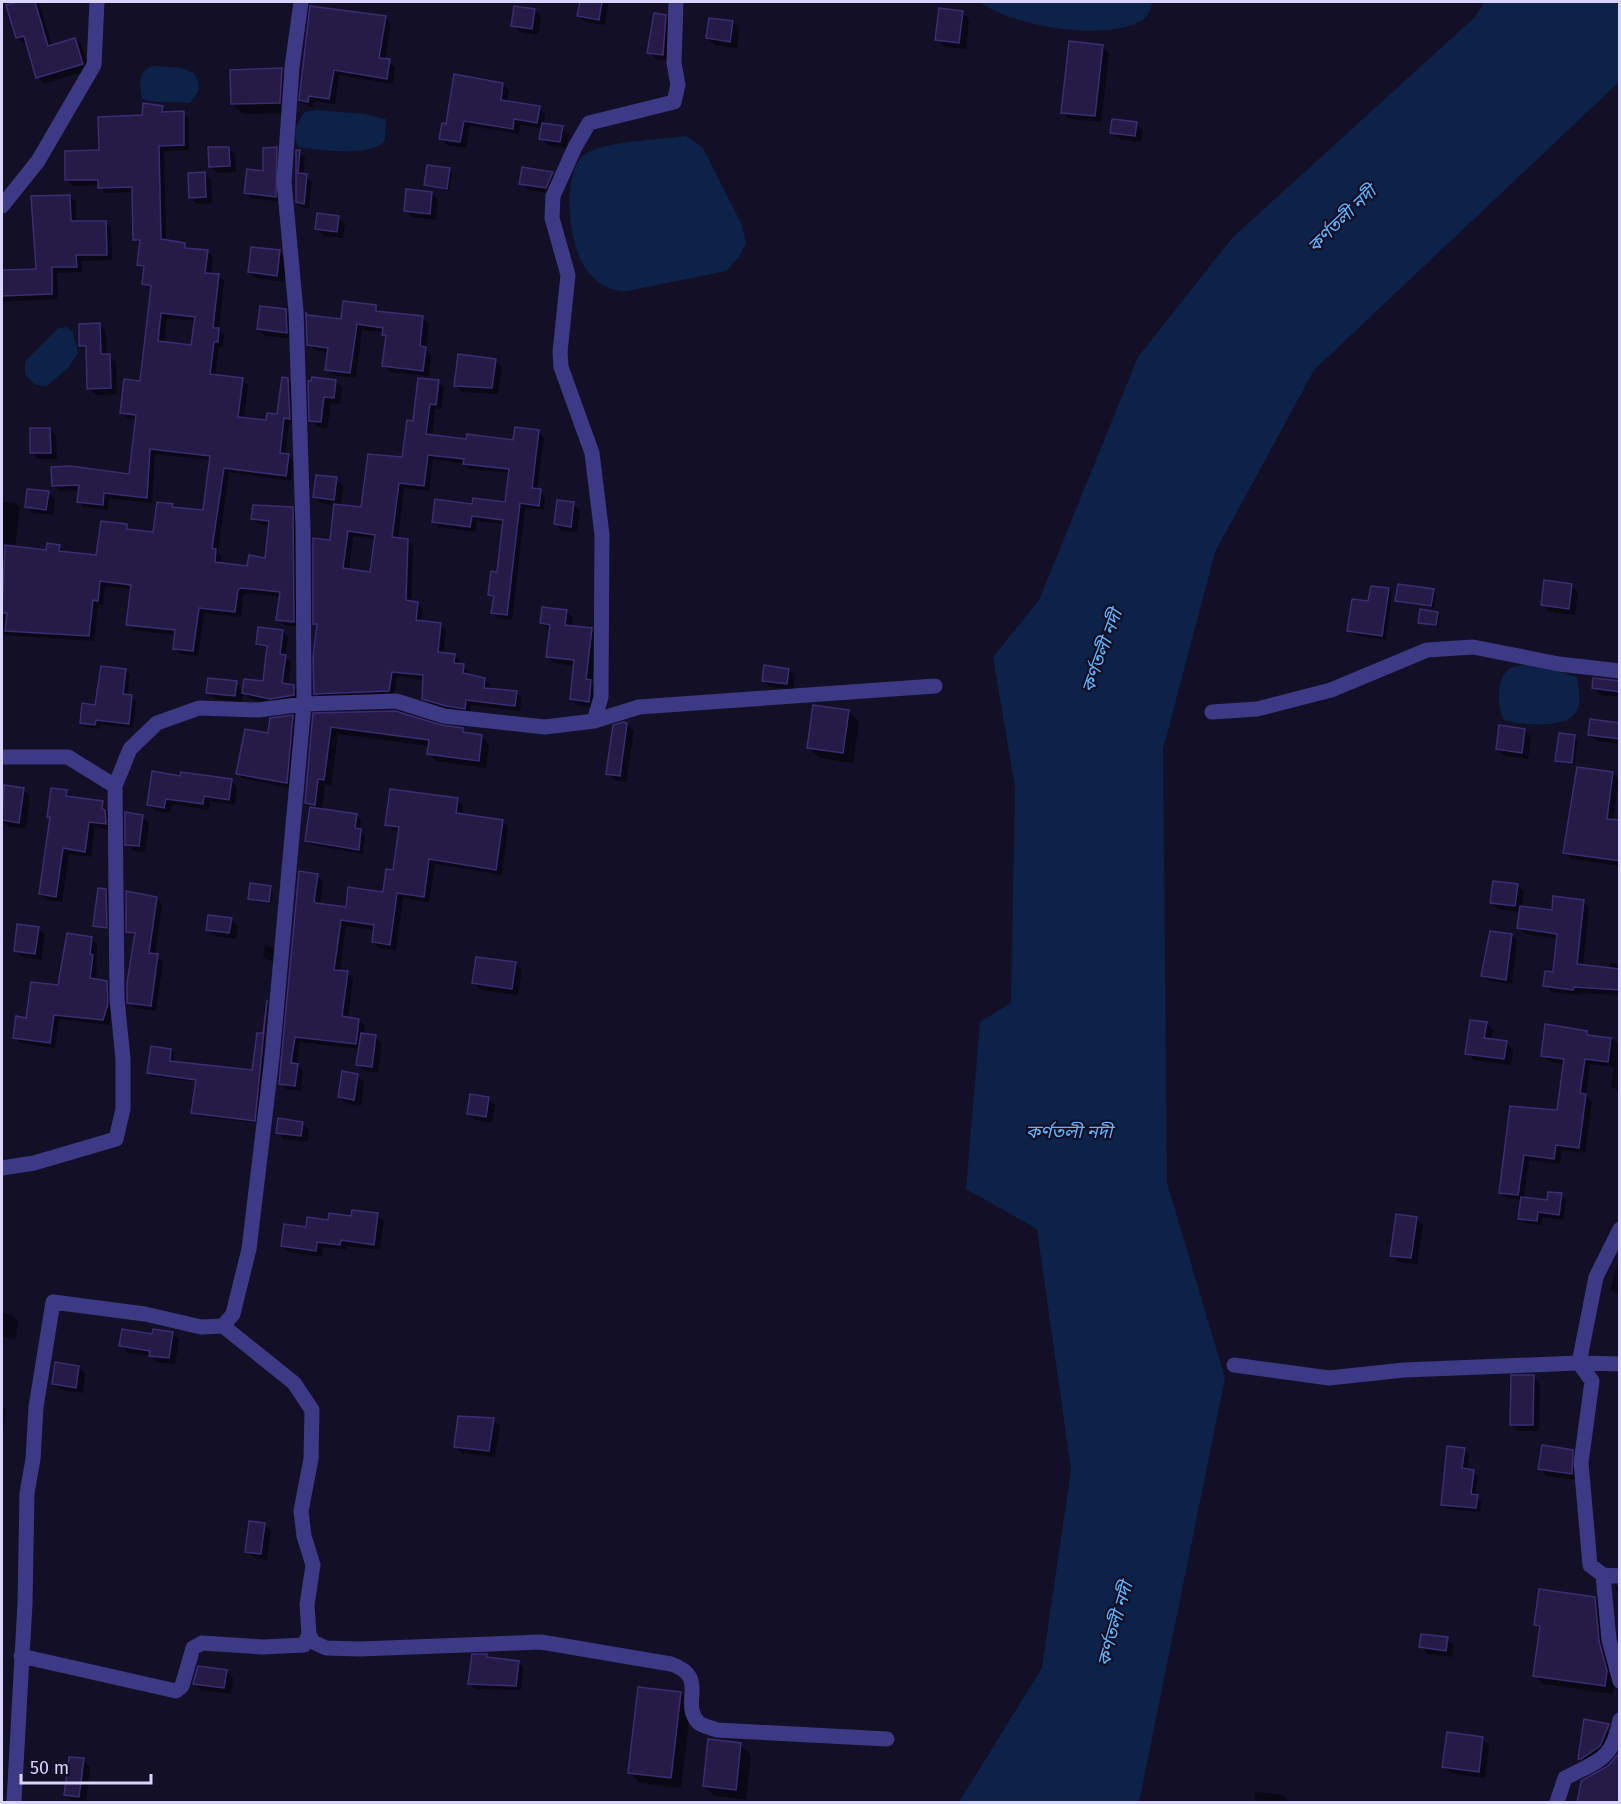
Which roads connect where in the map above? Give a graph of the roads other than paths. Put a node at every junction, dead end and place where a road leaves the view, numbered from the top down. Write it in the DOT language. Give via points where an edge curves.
graph roads {
  1 [pos="97,2"];
  2 [pos="302,2"];
  3 [pos="676,2"];
  4 [pos="2,206"];
  5 [pos="1620,671"];
  6 [pos="935,686"];
  7 [pos="304,704"];
  8 [pos="1212,712"];
  9 [pos="594,721"];
  10 [pos="2,757"];
  11 [pos="115,786"];
  12 [pos="2,1168"];
  13 [pos="1620,1229"];
  14 [pos="223,1326"];
  15 [pos="1579,1363"];
  16 [pos="1620,1364"];
  17 [pos="1234,1365"];
  18 [pos="1603,1575"];
  19 [pos="1620,1576"];
  20 [pos="309,1634"];
  21 [pos="21,1656"];
  22 [pos="1620,1681"];
  23 [pos="1620,1720"];
  24 [pos="887,1739"];
  25 [pos="14,1803"];
  26 [pos="1557,1803"];
  1 -- 4 [label="street" via="94,65 38,160"];
  2 -- 7 [label="street" via="292,67 284,182 296,311"];
  3 -- 9 [label="street" via="674,63 678,85 674,102 589,123 553,196 552,218 568,274 561,368 592,453 602,535 601,697"];
  5 -- 8 [label="street" via="1473,647 1427,650 1331,690 1257,709"];
  6 -- 9 [label="street" via="639,707"];
  7 -- 9 [label="street" via="396,701 444,716 545,727"];
  7 -- 11 [label="street" via="258,710 199,708 157,723 130,749"];
  7 -- 14 [label="street" via="272,1057 249,1249 233,1314"];
  10 -- 11 [label="street" via="68,758"];
  11 -- 12 [label="street" via="117,999 123,1059 123,1109 116,1139 34,1163"];
  13 -- 15 [label="street" via="1596,1277"];
  14 -- 20 [label="street" via="294,1383 312,1410 312,1459 301,1511 313,1565 307,1605"];
  14 -- 21 [label="street" via="201,1327 145,1314 53,1302 27,1493"];
  15 -- 16 [label="street"];
  15 -- 17 [label="street" via="1404,1370 1329,1378"];
  15 -- 18 [label="street" via="1592,1381 1581,1463 1590,1565"];
  18 -- 19 [label="street"];
  18 -- 22 [label="street" via="1609,1640"];
  20 -- 21 [label="street" via="304,1645 202,1643 193,1648 182,1686 176,1691"];
  20 -- 24 [label="street" via="326,1648 541,1642 671,1664 684,1668 692,1678 694,1713 699,1723 717,1730"];
  21 -- 25 [label="street"];
  23 -- 26 [label="street" via="1607,1756 1565,1778"];
}
